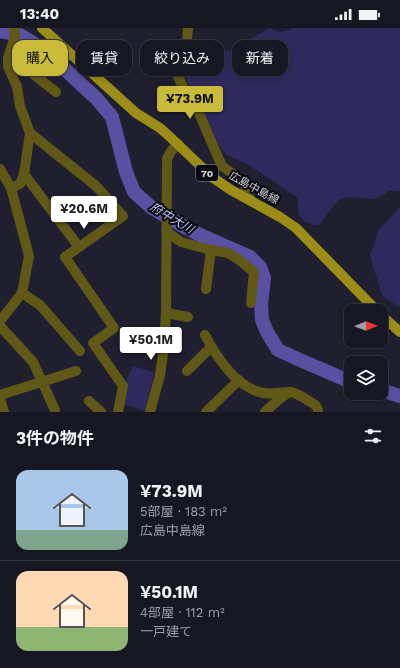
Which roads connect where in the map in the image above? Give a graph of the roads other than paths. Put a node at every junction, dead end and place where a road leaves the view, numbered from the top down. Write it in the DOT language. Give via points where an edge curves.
graph roads {
  1 [pos="42,28"];
  2 [pos="188,28"];
  3 [pos="14,32"];
  4 [pos="8,58"];
  5 [pos="56,92"];
  6 [pos="30,133"];
  7 [pos="178,144"];
  8 [pos="0,169"];
  9 [pos="24,174"];
  10 [pos="12,188"];
  11 [pos="251,201"];
  12 [pos="166,229"];
  13 [pos="79,247"];
  14 [pos="211,250"];
  15 [pos="206,289"];
  16 [pos="22,293"];
  17 [pos="251,303"];
  18 [pos="370,304"];
  19 [pos="166,313"];
  20 [pos="188,317"];
  21 [pos="0,321"];
  22 [pos="388,321"];
  23 [pos="0,326"];
  24 [pos="400,332"];
  25 [pos="205,335"];
  26 [pos="211,347"];
  27 [pos="80,351"];
  28 [pos="76,371"];
  29 [pos="188,371"];
  30 [pos="239,380"];
  31 [pos="42,381"];
  32 [pos="289,392"];
  33 [pos="0,395"];
  34 [pos="0,399"];
  35 [pos="90,401"];
  36 [pos="55,410"];
  37 [pos="4,412"];
  38 [pos="101,412"];
  39 [pos="118,412"];
  40 [pos="150,412"];
  41 [pos="206,412"];
  42 [pos="265,412"];
  43 [pos="318,412"];
  1 -- 7 [label="main road, 広島中島線 / 70" via="136,113 160,128"];
  2 -- 11 [label="street" via="187,41 174,59 175,70 183,87 193,99 222,166 242,181"];
  3 -- 4 [label="street"];
  4 -- 5 [label="street" via="18,62"];
  4 -- 6 [label="street" via="8,66"];
  6 -- 9 [label="street"];
  6 -- 13 [label="street" via="96,186 123,216"];
  7 -- 11 [label="main road, 広島中島線 / 70" via="212,177"];
  7 -- 12 [label="street" via="167,159"];
  8 -- 10 [label="street"];
  9 -- 10 [label="street" via="20,184"];
  9 -- 13 [label="street"];
  10 -- 16 [label="street" via="29,256"];
  11 -- 18 [label="main road, 広島中島線 / 70" via="296,228"];
  12 -- 14 [label="street" via="181,242"];
  12 -- 19 [label="street"];
  13 -- 39 [label="street" via="65,257 114,328 93,343 123,386"];
  14 -- 15 [label="street"];
  14 -- 17 [label="street" via="228,253 254,272"];
  16 -- 21 [label="street"];
  16 -- 27 [label="street" via="40,305"];
  19 -- 20 [label="street"];
  19 -- 40 [label="street" via="160,375"];
  22 -- 24 [label="main road"];
  23 -- 31 [label="street" via="33,362"];
  25 -- 26 [label="street"];
  26 -- 29 [label="street"];
  26 -- 30 [label="street" via="227,369"];
  28 -- 31 [label="street"];
  30 -- 32 [label="street" via="256,391 273,394"];
  30 -- 41 [label="street"];
  31 -- 33 [label="street"];
  31 -- 36 [label="street"];
  32 -- 42 [label="street"];
  32 -- 43 [label="street" via="300,394 315,404"];
  34 -- 37 [label="street"];
  35 -- 38 [label="street"];
}
